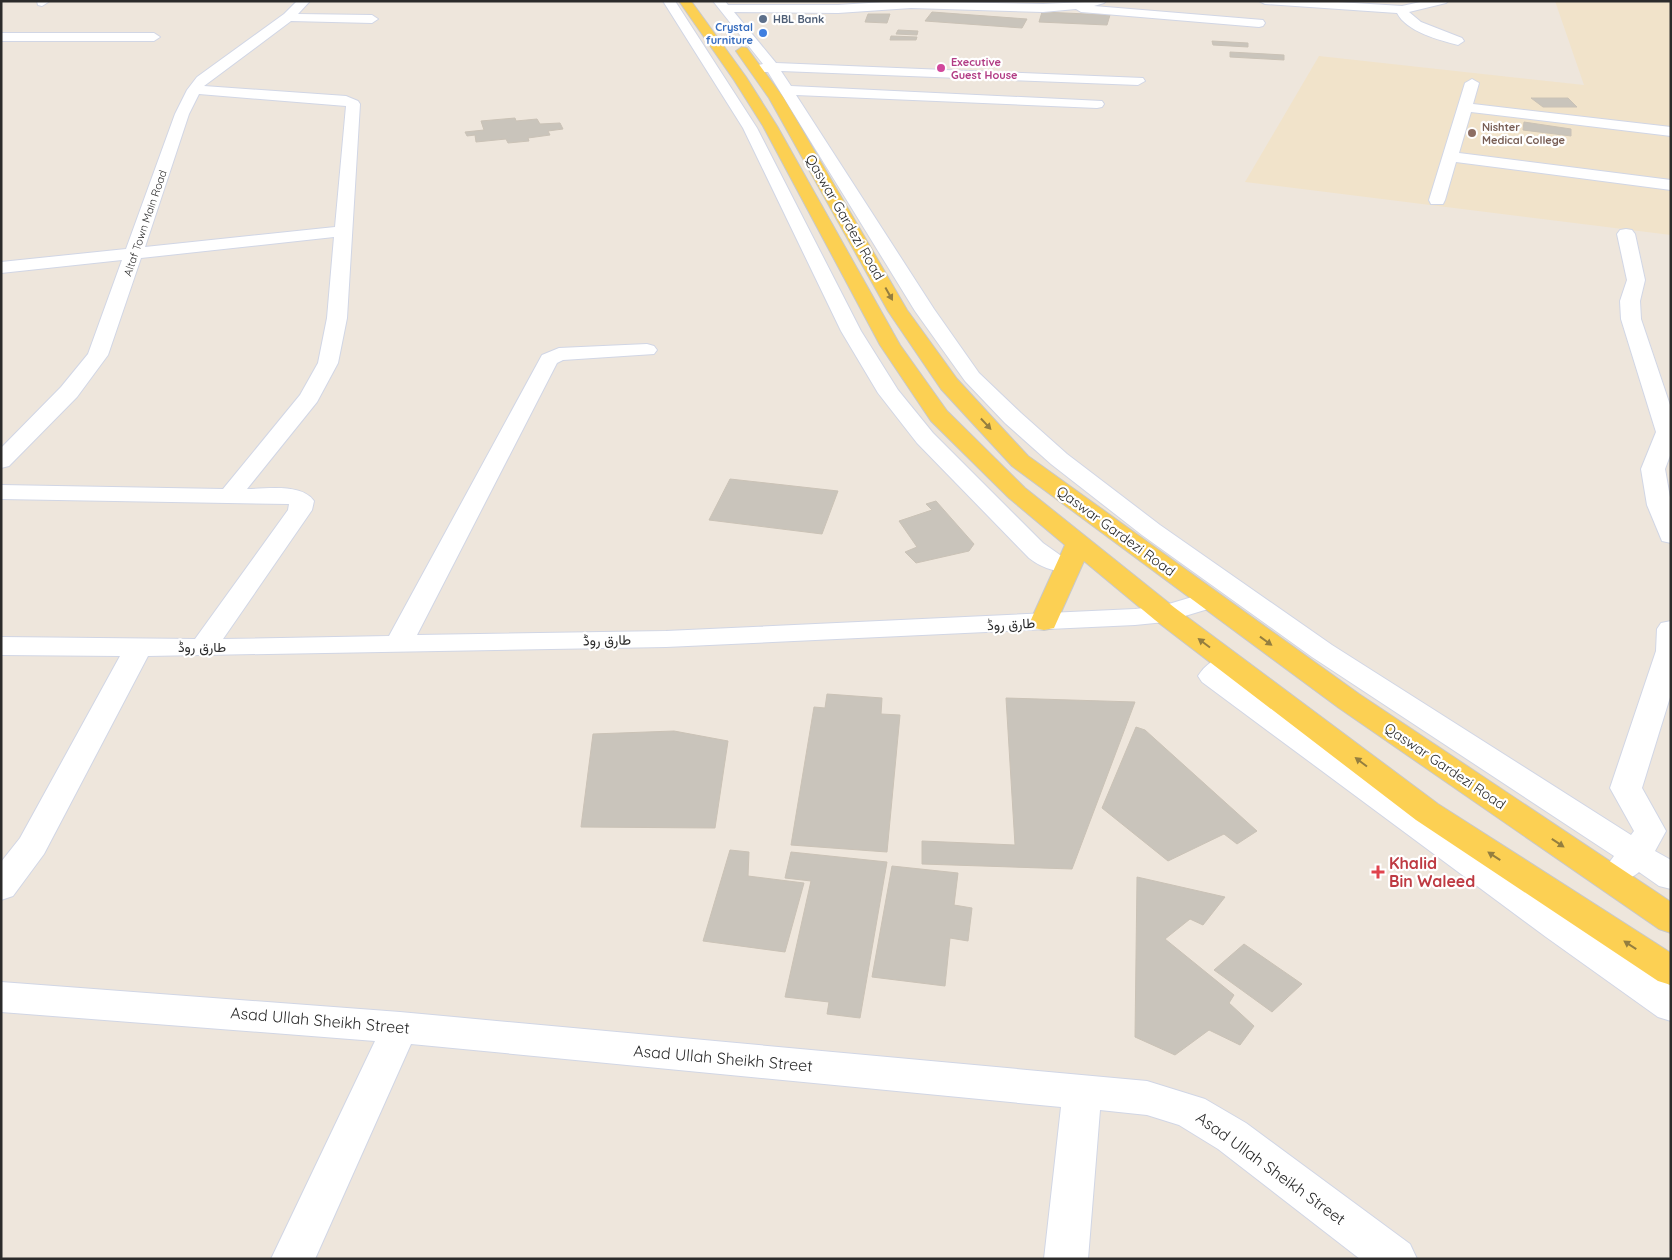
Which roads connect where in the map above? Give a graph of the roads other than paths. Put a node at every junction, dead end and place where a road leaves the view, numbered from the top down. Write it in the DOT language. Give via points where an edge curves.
graph roads {
  1 [pos="304,1"];
  2 [pos="669,1"];
  3 [pos="685,1"];
  4 [pos="926,1"];
  5 [pos="1100,1"];
  6 [pos="1265,1"];
  7 [pos="1442,1"];
  8 [pos="911,4"];
  9 [pos="1074,6"];
  10 [pos="718,8"];
  11 [pos="1402,10"];
  12 [pos="288,16"];
  13 [pos="372,19"];
  14 [pos="1259,23"];
  15 [pos="1,37"];
  16 [pos="154,37"];
  17 [pos="1458,42"];
  18 [pos="747,75"];
  19 [pos="1138,81"];
  20 [pos="1472,83"];
  21 [pos="194,90"];
  22 [pos="786,90"];
  23 [pos="1097,104"];
  24 [pos="1465,107"];
  25 [pos="760,127"];
  26 [pos="1671,132"];
  27 [pos="1450,157"];
  28 [pos="1671,185"];
  29 [pos="1437,200"];
  30 [pos="343,231"];
  31 [pos="1626,234"];
  32 [pos="135,253"];
  33 [pos="1,268"];
  34 [pos="647,350"];
  35 [pos="1047,449"];
  36 [pos="1,461"];
  37 [pos="1020,461"];
  38 [pos="1,492"];
  39 [pos="230,495"];
  40 [pos="1671,536"];
  41 [pos="1074,554"];
  42 [pos="1209,600"];
  43 [pos="1165,614"];
  44 [pos="1044,622"];
  45 [pos="1671,628"];
  46 [pos="399,644"];
  47 [pos="1,646"];
  48 [pos="139,647"];
  49 [pos="203,648"];
  50 [pos="1229,662"];
  51 [pos="1636,856"];
  52 [pos="1671,877"];
  53 [pos="1610,879"];
  54 [pos="1,887"];
  55 [pos="1671,920"];
  56 [pos="1671,971"];
  57 [pos="1,997"];
  58 [pos="1671,1006"];
  59 [pos="400,1027"];
  60 [pos="1082,1092"];
  61 [pos="293,1259"];
  62 [pos="1066,1259"];
  63 [pos="1395,1259"];
  1 -- 12 [label="street, Altaf Town Main Road"];
  2 -- 18 [label="street"];
  3 -- 18 [label="main road"];
  4 -- 8 [label="street"];
  5 -- 9 [label="street"];
  6 -- 11 [label="street"];
  7 -- 11 [label="street"];
  8 -- 9 [label="street" via="1012,8"];
  8 -- 10 [label="street" via="838,9"];
  9 -- 14 [label="street" via="1087,10"];
  10 -- 18 [label="main road, Qaswar Gardezi Road"];
  11 -- 17 [label="street" via="1407,20"];
  12 -- 13 [label="street"];
  12 -- 21 [label="street, Altaf Town Main Road" via="202,80"];
  15 -- 16 [label="street"];
  18 -- 19 [label="street" via="786,66"];
  18 -- 22 [label="street"];
  18 -- 25 [label="main road"];
  18 -- 37 [label="main road, Qaswar Gardezi Road, one-way" via="784,111 898,311 949,384"];
  20 -- 24 [label="street"];
  21 -- 30 [label="street" via="351,102"];
  21 -- 32 [label="street, Altaf Town Main Road" via="182,114"];
  22 -- 23 [label="street"];
  22 -- 35 [label="street" via="925,311 972,377"];
  24 -- 26 [label="street"];
  24 -- 27 [label="street"];
  25 -- 41 [label="main road" via="890,345 938,416"];
  25 -- 41 [label="street" via="851,331 889,393 925,438 1041,556 1052,562"];
  27 -- 28 [label="street"];
  27 -- 29 [label="street"];
  30 -- 32 [label="street"];
  30 -- 39 [label="street" via="337,318 328,363 309,397"];
  31 -- 40 [label="street" via="1636,280 1630,301 1630,318 1667,432 1653,469 1659,505"];
  32 -- 33 [label="street"];
  32 -- 36 [label="street, Altaf Town Main Road" via="98,355 68,392"];
  34 -- 46 [label="street" via="559,354 549,359"];
  35 -- 37 [label="street"];
  35 -- 51 [label="street" via="1151,530 1322,651"];
  37 -- 42 [label="main road, Qaswar Gardezi Road"];
  38 -- 39 [label="street"];
  39 -- 49 [label="street" via="293,497 302,501 300,510"];
  41 -- 43 [label="main road"];
  41 -- 44 [label="main road"];
  42 -- 43 [label="street, طارق روڈ"];
  42 -- 53 [label="main road, Qaswar Gardezi Road, one-way" via="1349,701"];
  43 -- 44 [label="street, طارق روڈ"];
  50 -- 43 [label="main road, one-way"];
  44 -- 46 [label="street, طارق روڈ" via="666,639"];
  45 -- 51 [label="street" via="1670,651 1626,788 1650,831"];
  46 -- 49 [label="street, طارق روڈ"];
  47 -- 48 [label="street, طارق روڈ"];
  48 -- 49 [label="street, طارق روڈ"];
  48 -- 54 [label="street" via="32,846"];
  56 -- 50 [label="main road, one-way" via="1427,812"];
  50 -- 58 [label="street" via="1212,676 1558,928"];
  51 -- 52 [label="street"];
  51 -- 53 [label="street"];
  53 -- 55 [label="main road, Qaswar Gardezi Road"];
  57 -- 59 [label="street, Asad Ullah Sheikh Street" via="187,1008"];
  59 -- 60 [label="street, Asad Ullah Sheikh Street"];
  59 -- 61 [label="street"];
  60 -- 62 [label="street"];
  60 -- 63 [label="street, Asad Ullah Sheikh Street" via="1147,1098 1191,1111 1232,1136"];
}
